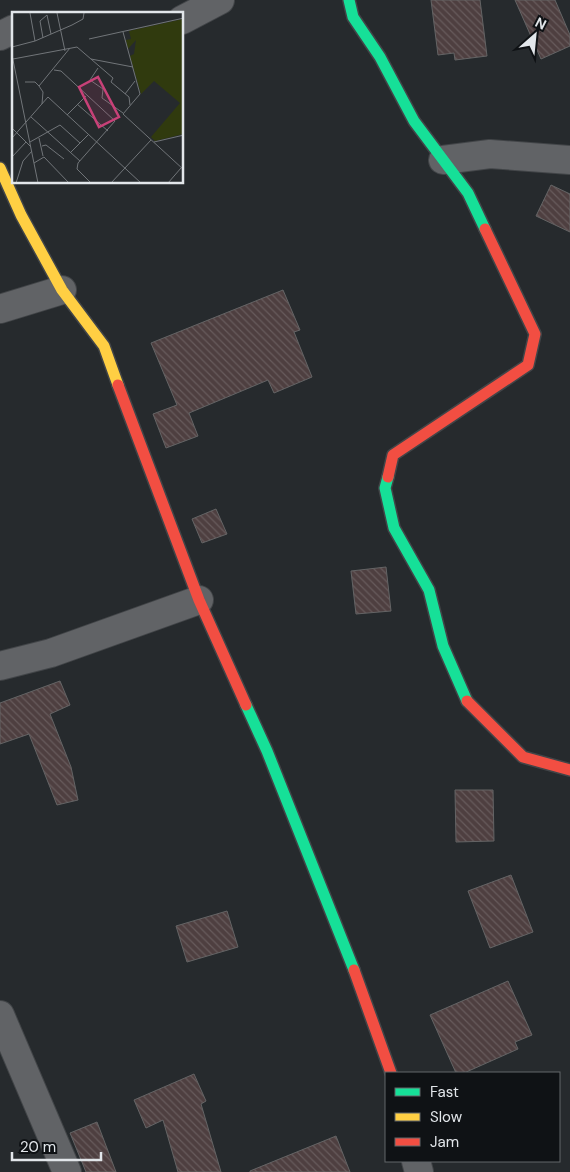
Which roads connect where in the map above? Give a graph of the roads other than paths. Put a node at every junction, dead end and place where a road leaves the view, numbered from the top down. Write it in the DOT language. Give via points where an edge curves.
graph roads {
  1 [pos="220,0"];
  2 [pos="349,0"];
  3 [pos="184,19"];
  4 [pos="12,30"];
  5 [pos="0,36"];
  6 [pos="443,160"];
  7 [pos="570,160"];
  8 [pos="0,168"];
  9 [pos="62,290"];
  10 [pos="0,309"];
  11 [pos="199,600"];
  12 [pos="0,666"];
  13 [pos="570,770"];
  14 [pos="0,1015"];
  15 [pos="391,1072"];
  16 [pos="67,1172"];
  1 -- 3 [label="street"];
  2 -- 6 [label="street" via="353,17 380,57 414,121"];
  4 -- 5 [label="street"];
  6 -- 7 [label="street" via="490,154"];
  6 -- 13 [label="street" via="468,193 535,334 528,365 393,455 385,488 394,528 429,590 443,646 466,701 523,757"];
  8 -- 9 [label="street" via="20,214"];
  9 -- 10 [label="street"];
  9 -- 11 [label="street" via="104,346"];
  11 -- 12 [label="street" via="51,654"];
  11 -- 15 [label="street" via="267,751 350,958"];
  14 -- 16 [label="street"];
}
